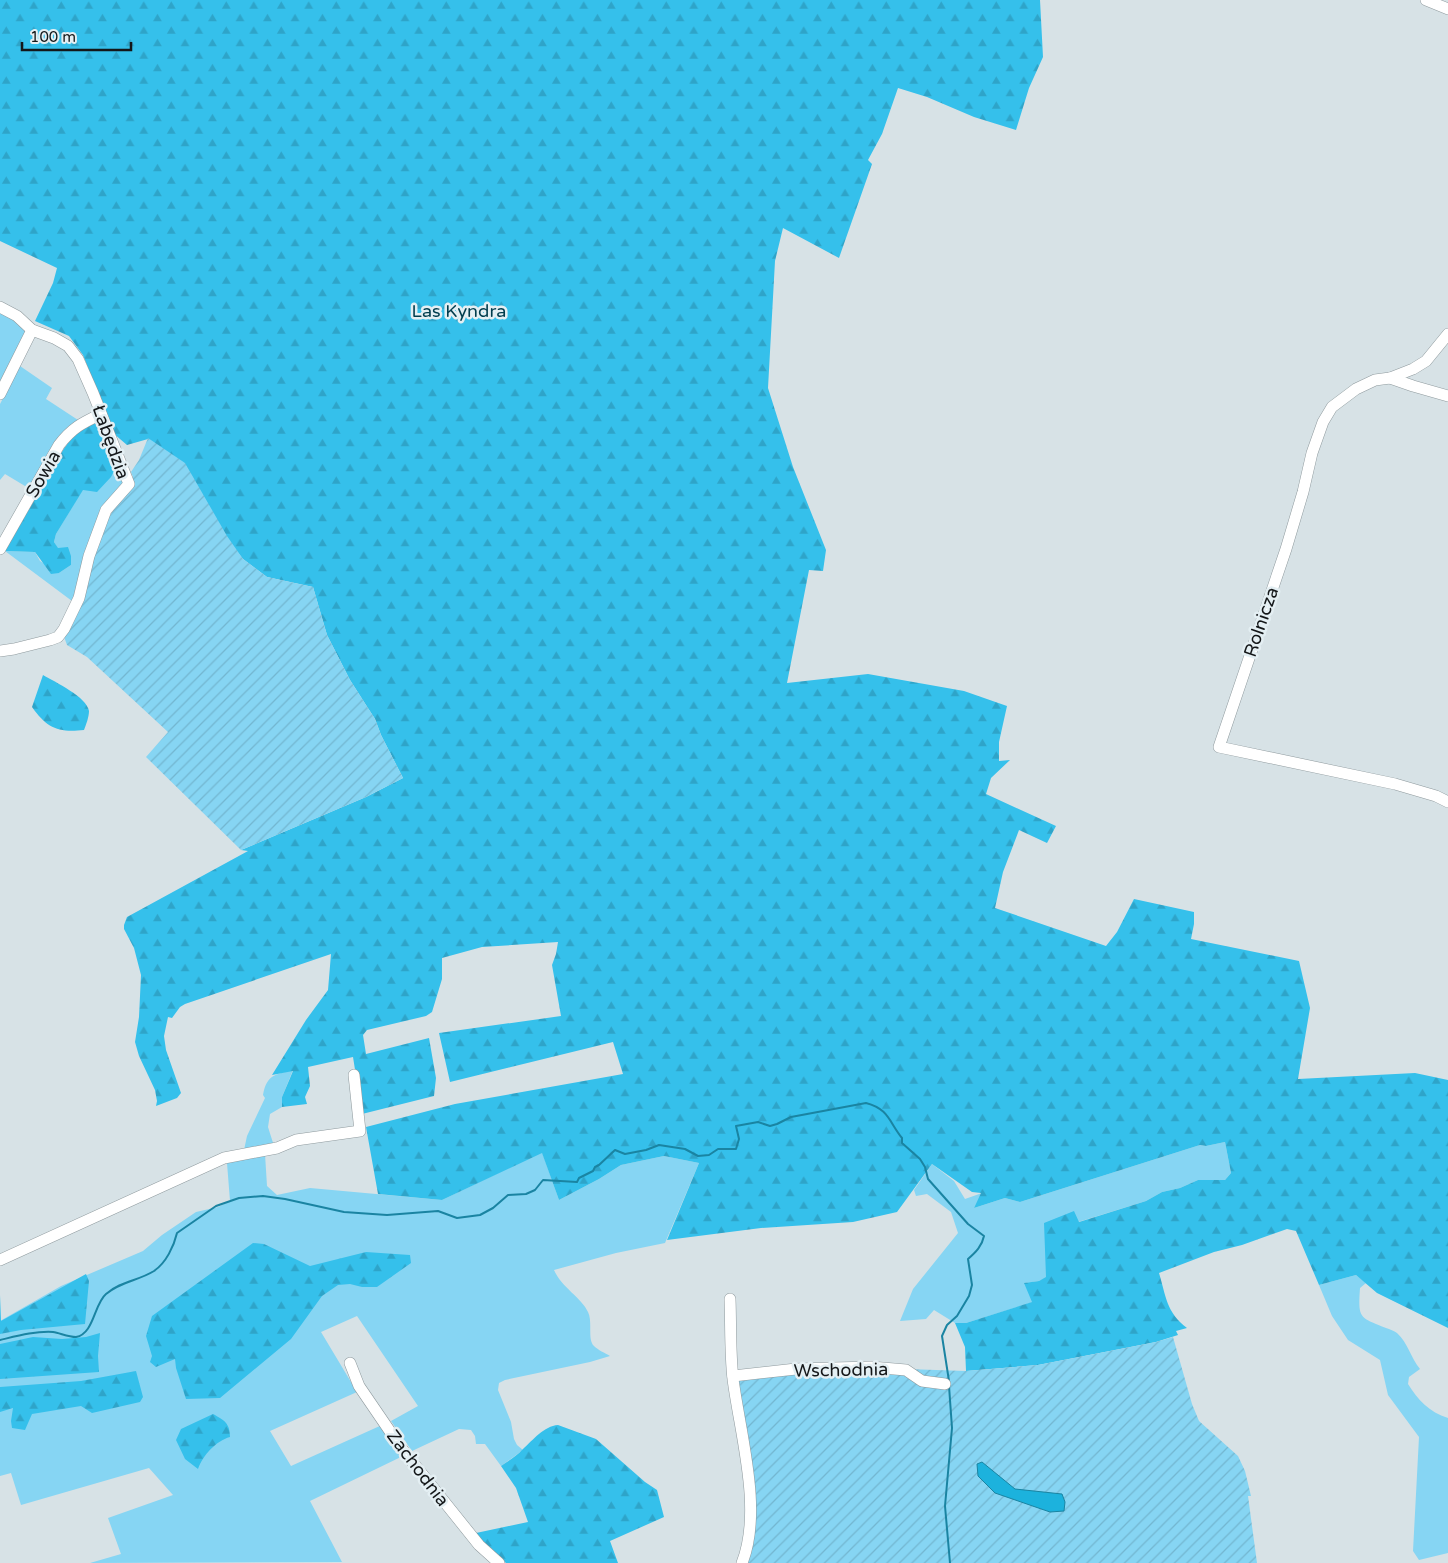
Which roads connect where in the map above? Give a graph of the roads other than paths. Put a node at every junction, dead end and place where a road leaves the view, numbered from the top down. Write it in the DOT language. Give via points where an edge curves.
graph roads {
  1 [pos="1426,0"];
  2 [pos="1448,9"];
  3 [pos="0,308"];
  4 [pos="32,330"];
  5 [pos="1448,334"];
  6 [pos="1390,378"];
  7 [pos="0,394"];
  8 [pos="1448,396"];
  9 [pos="101,414"];
  10 [pos="0,550"];
  11 [pos="0,651"];
  12 [pos="1448,802"];
  13 [pos="354,1075"];
  14 [pos="0,1260"];
  15 [pos="730,1299"];
  16 [pos="350,1363"];
  17 [pos="733,1376"];
  18 [pos="944,1384"];
  19 [pos="499,1563"];
  20 [pos="742,1563"];
  1 -- 2 [label="street"];
  3 -- 4 [label="street, Łabędzia" via="17,316"];
  4 -- 7 [label="street"];
  4 -- 9 [label="street, Łabędzia" via="68,346 78,359"];
  5 -- 6 [label="street, Rolnicza" via="1426,361"];
  6 -- 8 [label="street"];
  6 -- 12 [label="street, Rolnicza" via="1375,380 1356,389 1332,407 1323,422 1286,549 1219,747 1395,784"];
  9 -- 10 [label="street, Sowia" via="80,424 59,445"];
  9 -- 11 [label="street, Łabędzia" via="129,484 106,510 89,556 79,598 58,637"];
  13 -- 14 [label="street" via="360,1130 296,1140 276,1148 224,1158"];
  15 -- 17 [label="street"];
  16 -- 19 [label="street, Zachodnia" via="359,1386 402,1449 461,1524"];
  17 -- 18 [label="street, Wschodnia" via="870,1367 906,1370 922,1381"];
  17 -- 20 [label="street" via="750,1496 748,1545"];
}
